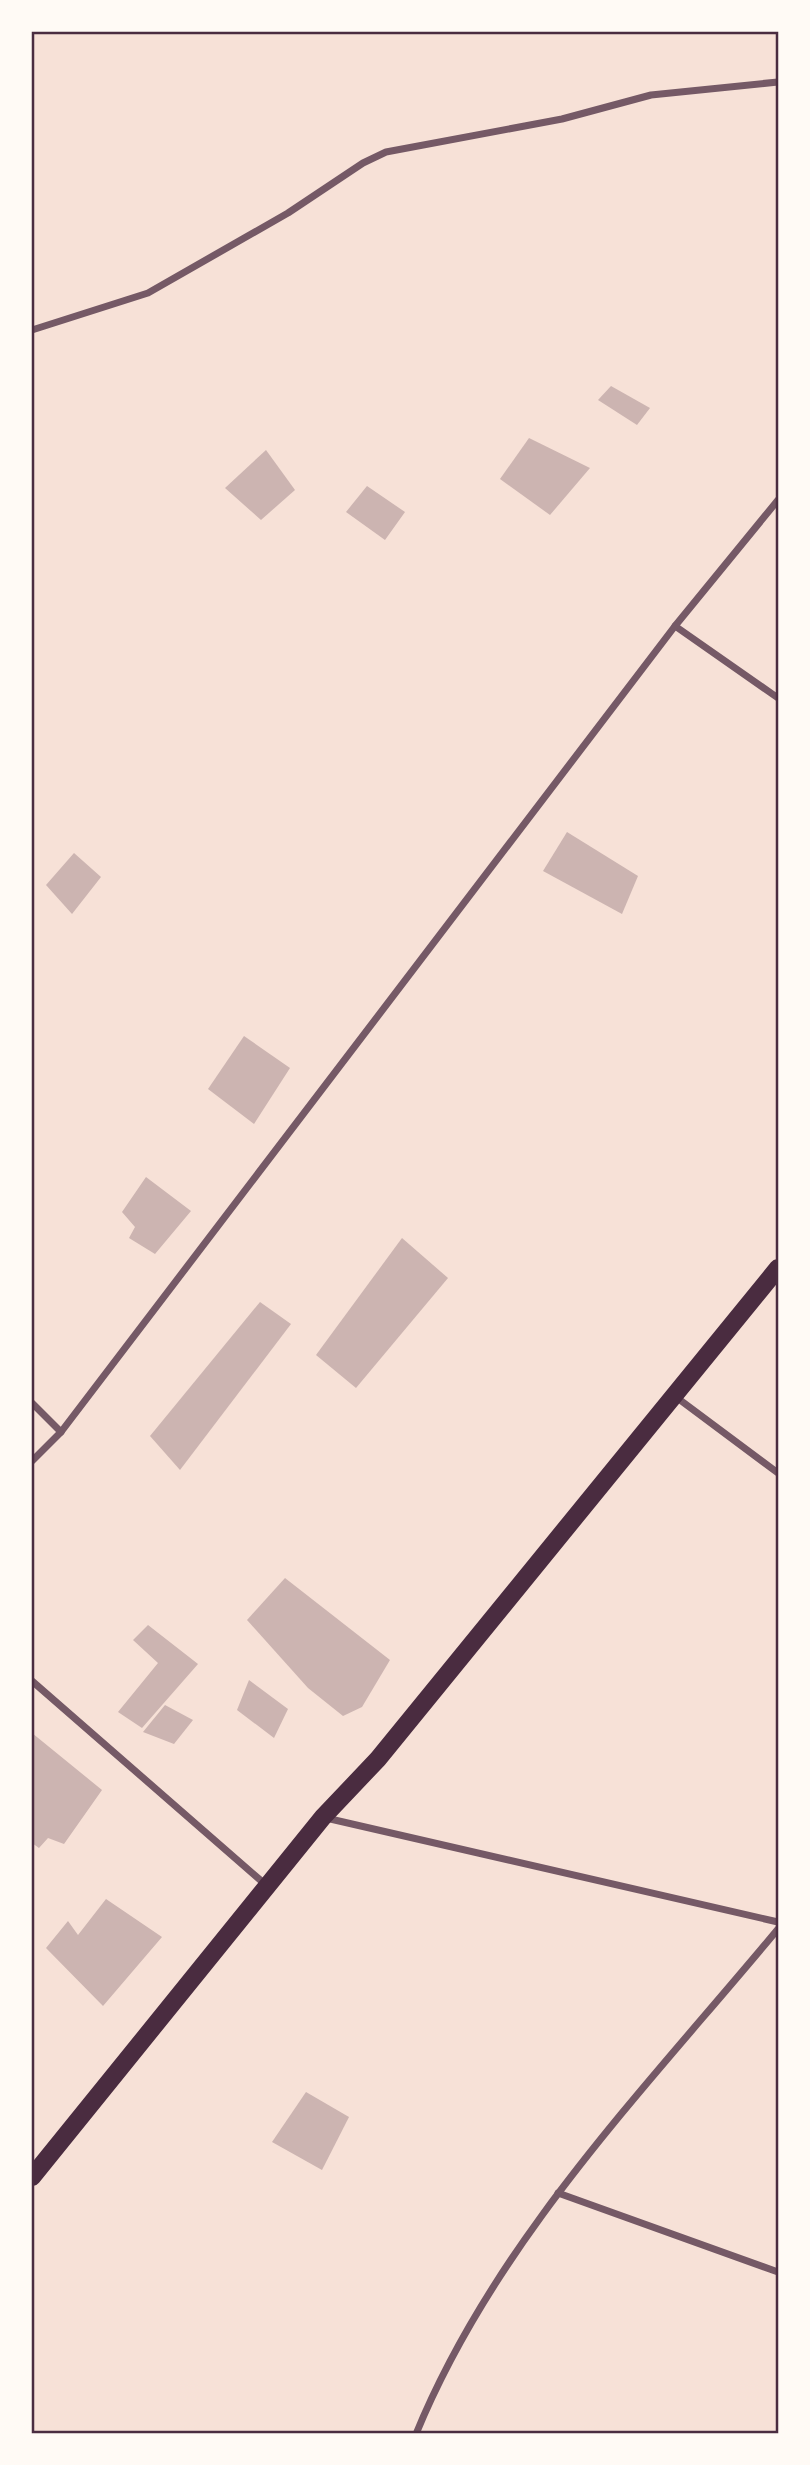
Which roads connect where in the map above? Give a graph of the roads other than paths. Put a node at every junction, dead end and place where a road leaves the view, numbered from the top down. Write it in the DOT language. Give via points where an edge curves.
graph roads {
  1 [pos="779,82"];
  2 [pos="32,330"];
  3 [pos="779,500"];
  4 [pos="675,626"];
  5 [pos="779,698"];
  6 [pos="779,1268"];
  7 [pos="672,1395"];
  8 [pos="32,1403"];
  9 [pos="61,1432"];
  10 [pos="32,1461"];
  11 [pos="779,1474"];
  12 [pos="32,1681"];
  13 [pos="323,1817"];
  14 [pos="269,1887"];
  15 [pos="779,1922"];
  16 [pos="779,1929"];
  17 [pos="32,2177"];
  18 [pos="558,2193"];
  19 [pos="779,2272"];
  20 [pos="416,2434"];
  1 -- 2 [label="street" via="651,95 562,119 386,152 148,293"];
  3 -- 4 [label="street"];
  4 -- 5 [label="street"];
  4 -- 9 [label="street"];
  6 -- 7 [label="main road"];
  7 -- 11 [label="street"];
  7 -- 13 [label="main road" via="378,1759"];
  8 -- 9 [label="street"];
  9 -- 10 [label="street"];
  12 -- 14 [label="street"];
  13 -- 14 [label="main road"];
  13 -- 15 [label="street"];
  14 -- 17 [label="main road"];
  16 -- 18 [label="street"];
  18 -- 19 [label="street"];
  18 -- 20 [label="street" via="469,2324"];
}
